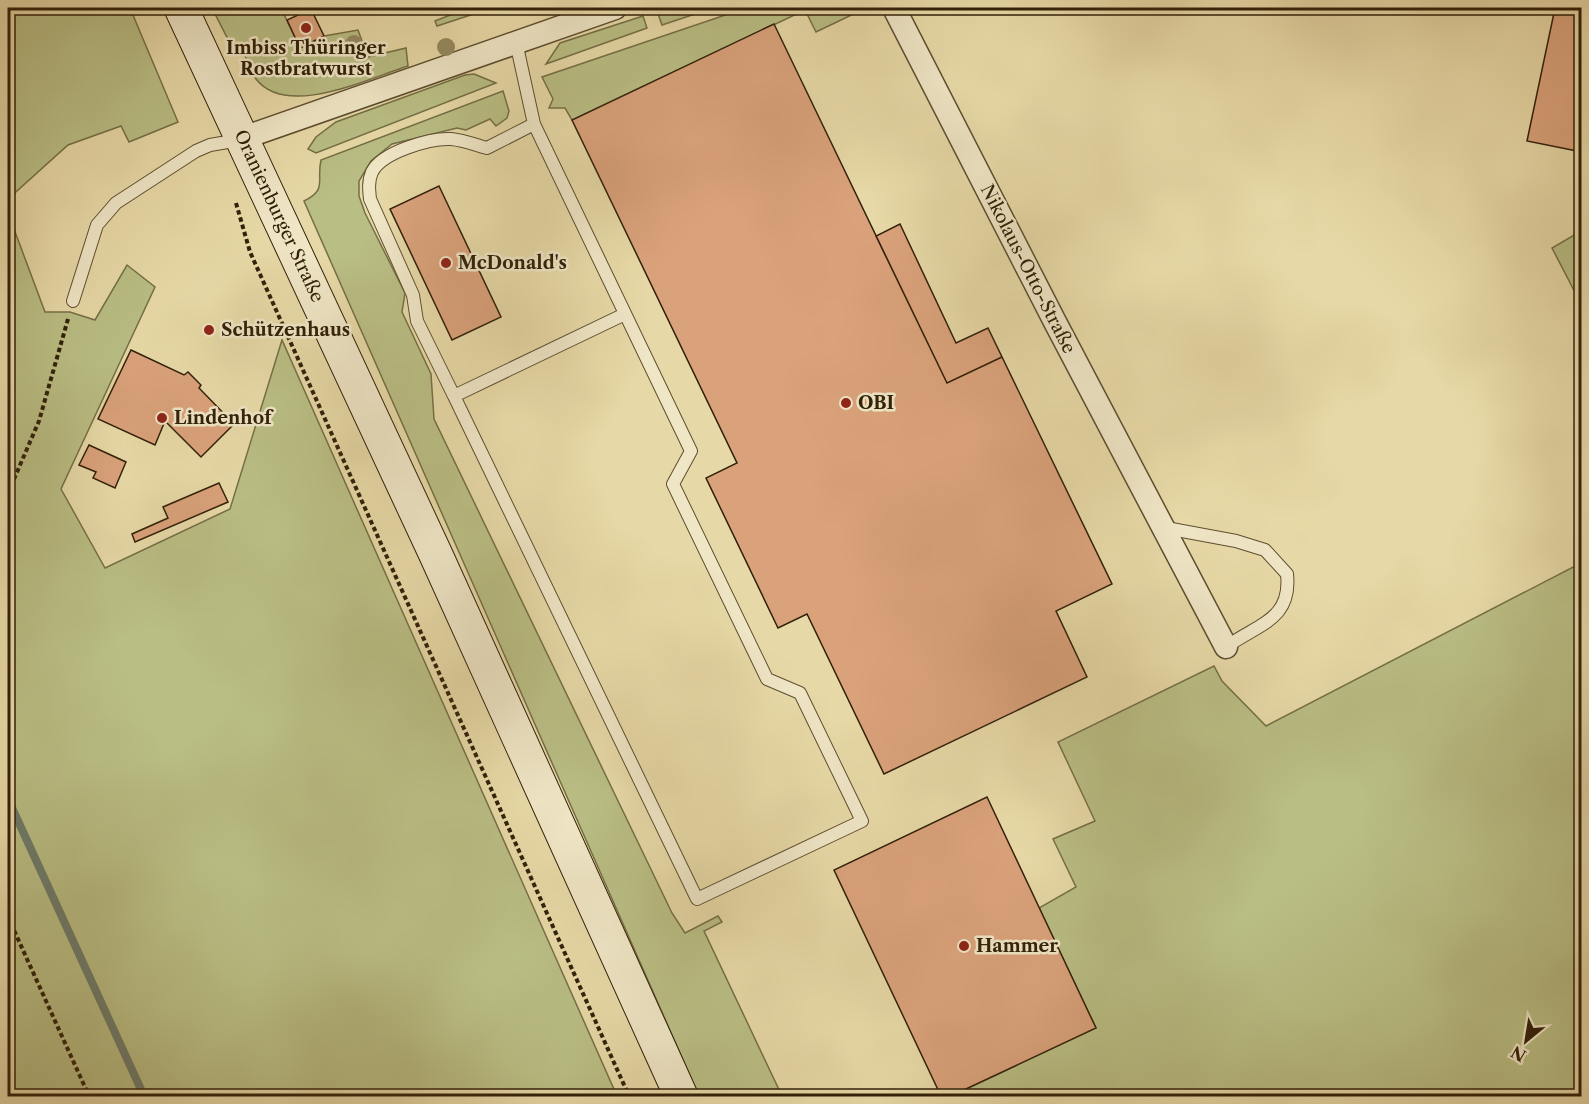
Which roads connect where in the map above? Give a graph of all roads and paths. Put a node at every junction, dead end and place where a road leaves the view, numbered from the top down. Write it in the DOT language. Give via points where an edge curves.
graph roads {
  1 [pos="181,8"];
  2 [pos="894,8"];
  3 [pos="602,9"];
  4 [pos="516,42"];
  5 [pos="534,124"];
  6 [pos="243,138"];
  7 [pos="234,197"];
  8 [pos="73,302"];
  9 [pos="625,314"];
  10 [pos="454,396"];
  11 [pos="8,493"];
  12 [pos="1166,528"];
  13 [pos="1226,647"];
  14 [pos="8,917"];
  15 [pos="89,1096"];
  16 [pos="629,1096"];
  17 [pos="681,1096"];
  1 -- 6 [label="main road, Oranienburger Straße"];
  2 -- 12 [label="street, Nikolaus-Otto-Straße"];
  3 -- 4 [label="street"];
  4 -- 5 [label="lane"];
  4 -- 6 [label="street"];
  5 -- 9 [label="lane"];
  5 -- 10 [label="lane" via="488,148 453,139 425,141 382,159 368,184 370,200 414,295 417,321"];
  6 -- 8 [label="lane" via="196,151 116,203 97,225"];
  6 -- 17 [label="main road, Oranienburger Straße"];
  7 -- 16 [label="path" via="250,252"];
  8 -- 11 [label="path" via="39,421"];
  9 -- 10 [label="lane"];
  9 -- 10 [label="lane" via="691,451 673,484 767,679 800,693 862,821 794,854 697,899"];
  12 -- 13 [label="street, Nikolaus-Otto-Straße"];
  12 -- 13 [label="lane, Nikolaus-Otto-Straße" via="1266,550 1287,574 1288,594 1281,612"];
  14 -- 15 [label="path"];
}
